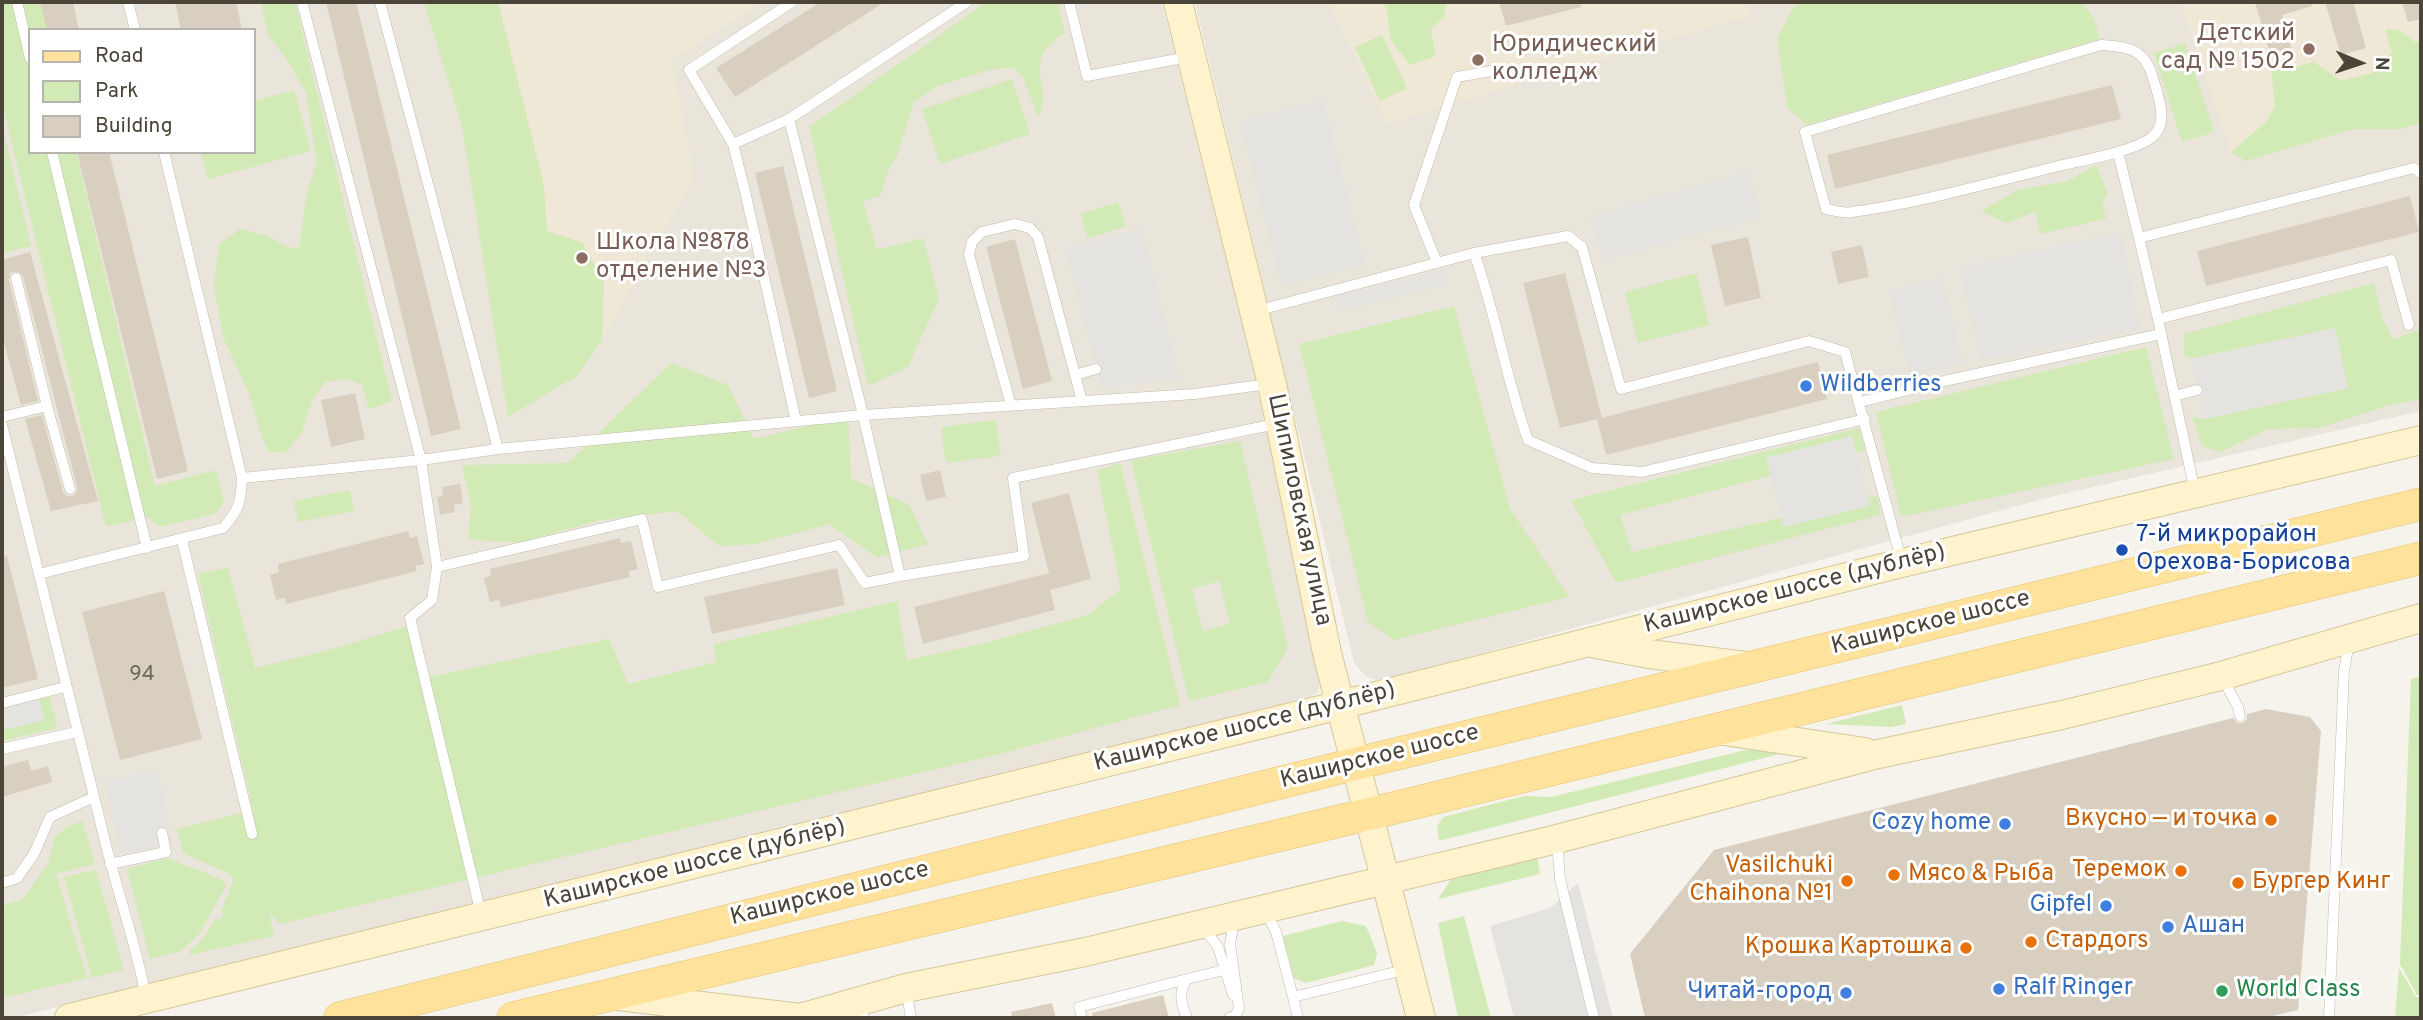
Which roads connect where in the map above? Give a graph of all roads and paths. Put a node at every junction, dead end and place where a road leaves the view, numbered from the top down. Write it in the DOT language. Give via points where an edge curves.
graph roads {
  1 [pos="17,2"];
  2 [pos="128,2"];
  3 [pos="302,2"];
  4 [pos="380,2"];
  5 [pos="792,2"];
  6 [pos="967,2"];
  7 [pos="1069,2"];
  8 [pos="1178,2"];
  9 [pos="134,28"];
  10 [pos="28,49"];
  11 [pos="1192,56"];
  12 [pos="1497,70"];
  13 [pos="789,119"];
  14 [pos="733,144"];
  15 [pos="2118,152"];
  16 [pos="52,154"];
  17 [pos="164,154"];
  18 [pos="2421,174"];
  19 [pos="2139,238"];
  20 [pos="1474,253"];
  21 [pos="1437,263"];
  22 [pos="16,278"];
  23 [pos="1254,311"];
  24 [pos="2158,318"];
  25 [pos="2409,325"];
  26 [pos="2161,334"];
  27 [pos="1096,369"];
  28 [pos="1075,375"];
  29 [pos="1272,384"];
  30 [pos="2197,390"];
  31 [pos="2174,396"];
  32 [pos="1082,401"];
  33 [pos="1860,402"];
  34 [pos="1011,405"];
  35 [pos="47,406"];
  36 [pos="863,415"];
  37 [pos="2,417"];
  38 [pos="1864,419"];
  39 [pos="796,421"];
  40 [pos="1281,423"];
  41 [pos="2,425"];
  42 [pos="2421,440"];
  43 [pos="498,449"];
  44 [pos="421,460"];
  45 [pos="7,466"];
  46 [pos="242,478"];
  47 [pos="70,489"];
  48 [pos="2196,492"];
  49 [pos="2421,504"];
  50 [pos="182,540"];
  51 [pos="147,548"];
  52 [pos="2421,558"];
  53 [pos="1902,563"];
  54 [pos="437,567"];
  55 [pos="38,574"];
  56 [pos="900,576"];
  57 [pos="2421,618"];
  58 [pos="2349,638"];
  59 [pos="1586,642"];
  60 [pos="1756,667"];
  61 [pos="2221,676"];
  62 [pos="65,687"];
  63 [pos="2,703"];
  64 [pos="1340,705"];
  65 [pos="2240,716"];
  66 [pos="1715,730"];
  67 [pos="77,732"];
  68 [pos="2,749"];
  69 [pos="1878,754"];
  70 [pos="1355,764"];
  71 [pos="94,797"];
  72 [pos="1369,814"];
  73 [pos="162,833"];
  74 [pos="252,834"];
  75 [pos="1557,839"];
  76 [pos="110,864"];
  77 [pos="1386,879"];
  78 [pos="2,883"];
  79 [pos="1265,909"];
  80 [pos="1234,917"];
  81 [pos="482,918"];
  82 [pos="1201,924"];
  83 [pos="1408,969"];
  84 [pos="1224,970"];
  85 [pos="1187,979"];
  86 [pos="906,988"];
  87 [pos="610,995"];
  88 [pos="1293,997"];
  89 [pos="146,999"];
  90 [pos="862,1010"];
  91 [pos="1240,1014"];
  92 [pos="69,1018"];
  93 [pos="340,1018"];
  94 [pos="513,1018"];
  95 [pos="800,1018"];
  96 [pos="911,1018"];
  97 [pos="1082,1018"];
  98 [pos="1186,1018"];
  99 [pos="1229,1018"];
  100 [pos="1298,1018"];
  101 [pos="1421,1018"];
  102 [pos="1594,1018"];
  103 [pos="2329,1018"];
  1 -- 10 [label="lane"];
  2 -- 9 [label="lane"];
  3 -- 44 [label="lane"];
  4 -- 43 [label="lane"];
  5 -- 14 [label="lane" via="689,69"];
  6 -- 13 [label="lane"];
  7 -- 11 [label="lane" via="1087,76"];
  8 -- 11 [label="main road, Шипиловская улица"];
  11 -- 23 [label="main road, Шипиловская улица"];
  12 -- 21 [label="lane" via="1457,78 1414,205"];
  13 -- 14 [label="lane"];
  13 -- 36 [label="lane"];
  14 -- 39 [label="lane"];
  15 -- 15 [label="lane" via="1849,213 1826,209 1805,132 2101,45 2140,53 2150,68 2161,110 2161,125 2152,138"];
  15 -- 19 [label="lane"];
  16 -- 51 [label="lane"];
  17 -- 46 [label="lane"];
  18 -- 19 [label="lane" via="2414,168"];
  19 -- 24 [label="lane"];
  20 -- 21 [label="lane"];
  20 -- 33 [label="lane" via="1569,236 1582,247 1621,389 1809,341 1845,352"];
  20 -- 38 [label="lane" via="1528,440 1592,468 1642,472"];
  21 -- 23 [label="lane"];
  22 -- 35 [label="lane"];
  23 -- 29 [label="main road, Шипиловская улица"];
  24 -- 25 [label="lane" via="2391,260"];
  24 -- 26 [label="lane"];
  26 -- 31 [label="lane"];
  26 -- 33 [label="lane"];
  27 -- 28 [label="lane"];
  28 -- 32 [label="lane"];
  28 -- 34 [label="lane" via="1038,237 1030,228 1014,224 982,232 972,242 969,255"];
  29 -- 32 [label="lane"];
  29 -- 40 [label="main road, Шипиловская улица"];
  30 -- 31 [label="lane"];
  31 -- 48 [label="lane"];
  32 -- 34 [label="lane"];
  33 -- 38 [label="lane"];
  34 -- 36 [label="lane"];
  35 -- 37 [label="lane"];
  35 -- 47 [label="lane"];
  36 -- 39 [label="lane"];
  36 -- 56 [label="lane"];
  38 -- 53 [label="lane"];
  39 -- 43 [label="lane"];
  40 -- 56 [label="lane" via="1013,478 1024,556"];
  40 -- 64 [label="main road, Шипиловская улица"];
  41 -- 45 [label="lane"];
  42 -- 48 [label="main road, Каширское шоссе (дублёр)"];
  43 -- 44 [label="lane"];
  44 -- 46 [label="lane"];
  44 -- 54 [label="lane"];
  45 -- 55 [label="lane"];
  46 -- 50 [label="lane" via="237,512 223,528"];
  48 -- 53 [label="main road, Каширское шоссе (дублёр)"];
  49 -- 60 [label="main road, Каширское шоссе"];
  50 -- 51 [label="lane"];
  50 -- 74 [label="lane"];
  51 -- 55 [label="lane"];
  52 -- 66 [label="main road, Каширское шоссе"];
  53 -- 59 [label="main road, Каширское шоссе (дублёр)"];
  54 -- 56 [label="lane" via="642,519 657,587 839,545 865,583"];
  54 -- 81 [label="lane" via="432,600 410,618"];
  55 -- 62 [label="lane"];
  57 -- 58 [label="main road"];
  58 -- 61 [label="main road"];
  58 -- 103 [label="lane"];
  59 -- 60 [label="main road"];
  59 -- 64 [label="main road, Каширское шоссе (дублёр)"];
  60 -- 70 [label="main road, Каширское шоссе"];
  61 -- 65 [label="lane"];
  61 -- 69 [label="main road"];
  62 -- 63 [label="lane"];
  62 -- 67 [label="lane"];
  64 -- 70 [label="main road, Шипиловская улица"];
  64 -- 81 [label="main road, Каширское шоссе (дублёр)"];
  66 -- 69 [label="main road"];
  66 -- 72 [label="main road, Каширское шоссе"];
  67 -- 68 [label="lane"];
  67 -- 71 [label="lane"];
  69 -- 75 [label="main road"];
  70 -- 72 [label="main road, Шипиловская улица"];
  70 -- 93 [label="main road, Каширское шоссе"];
  71 -- 76 [label="lane"];
  71 -- 78 [label="lane" via="50,817 34,854 17,878"];
  72 -- 77 [label="main road, Шипиловская улица"];
  72 -- 87 [label="main road, Каширское шоссе"];
  73 -- 76 [label="lane" via="166,852"];
  75 -- 77 [label="main road"];
  75 -- 102 [label="lane" via="1560,879"];
  76 -- 89 [label="lane"];
  77 -- 79 [label="main road"];
  77 -- 83 [label="main road, Шипиловская улица"];
  79 -- 80 [label="main road"];
  79 -- 88 [label="lane" via="1276,932"];
  80 -- 82 [label="main road"];
  80 -- 91 [label="lane" via="1230,944"];
  81 -- 89 [label="main road, Каширское шоссе (дублёр)"];
  82 -- 84 [label="lane" via="1218,947"];
  82 -- 86 [label="main road"];
  83 -- 88 [label="lane"];
  83 -- 101 [label="main road, Шипиловская улица"];
  84 -- 85 [label="lane"];
  84 -- 91 [label="lane"];
  85 -- 97 [label="lane" via="1079,1007"];
  85 -- 98 [label="lane" via="1181,988"];
  86 -- 90 [label="main road"];
  86 -- 96 [label="lane"];
  87 -- 94 [label="main road, Каширское шоссе"];
  87 -- 95 [label="main road"];
  88 -- 100 [label="lane"];
  89 -- 92 [label="main road, Каширское шоссе (дублёр)"];
  90 -- 95 [label="main road"];
  91 -- 99 [label="lane"];
}
